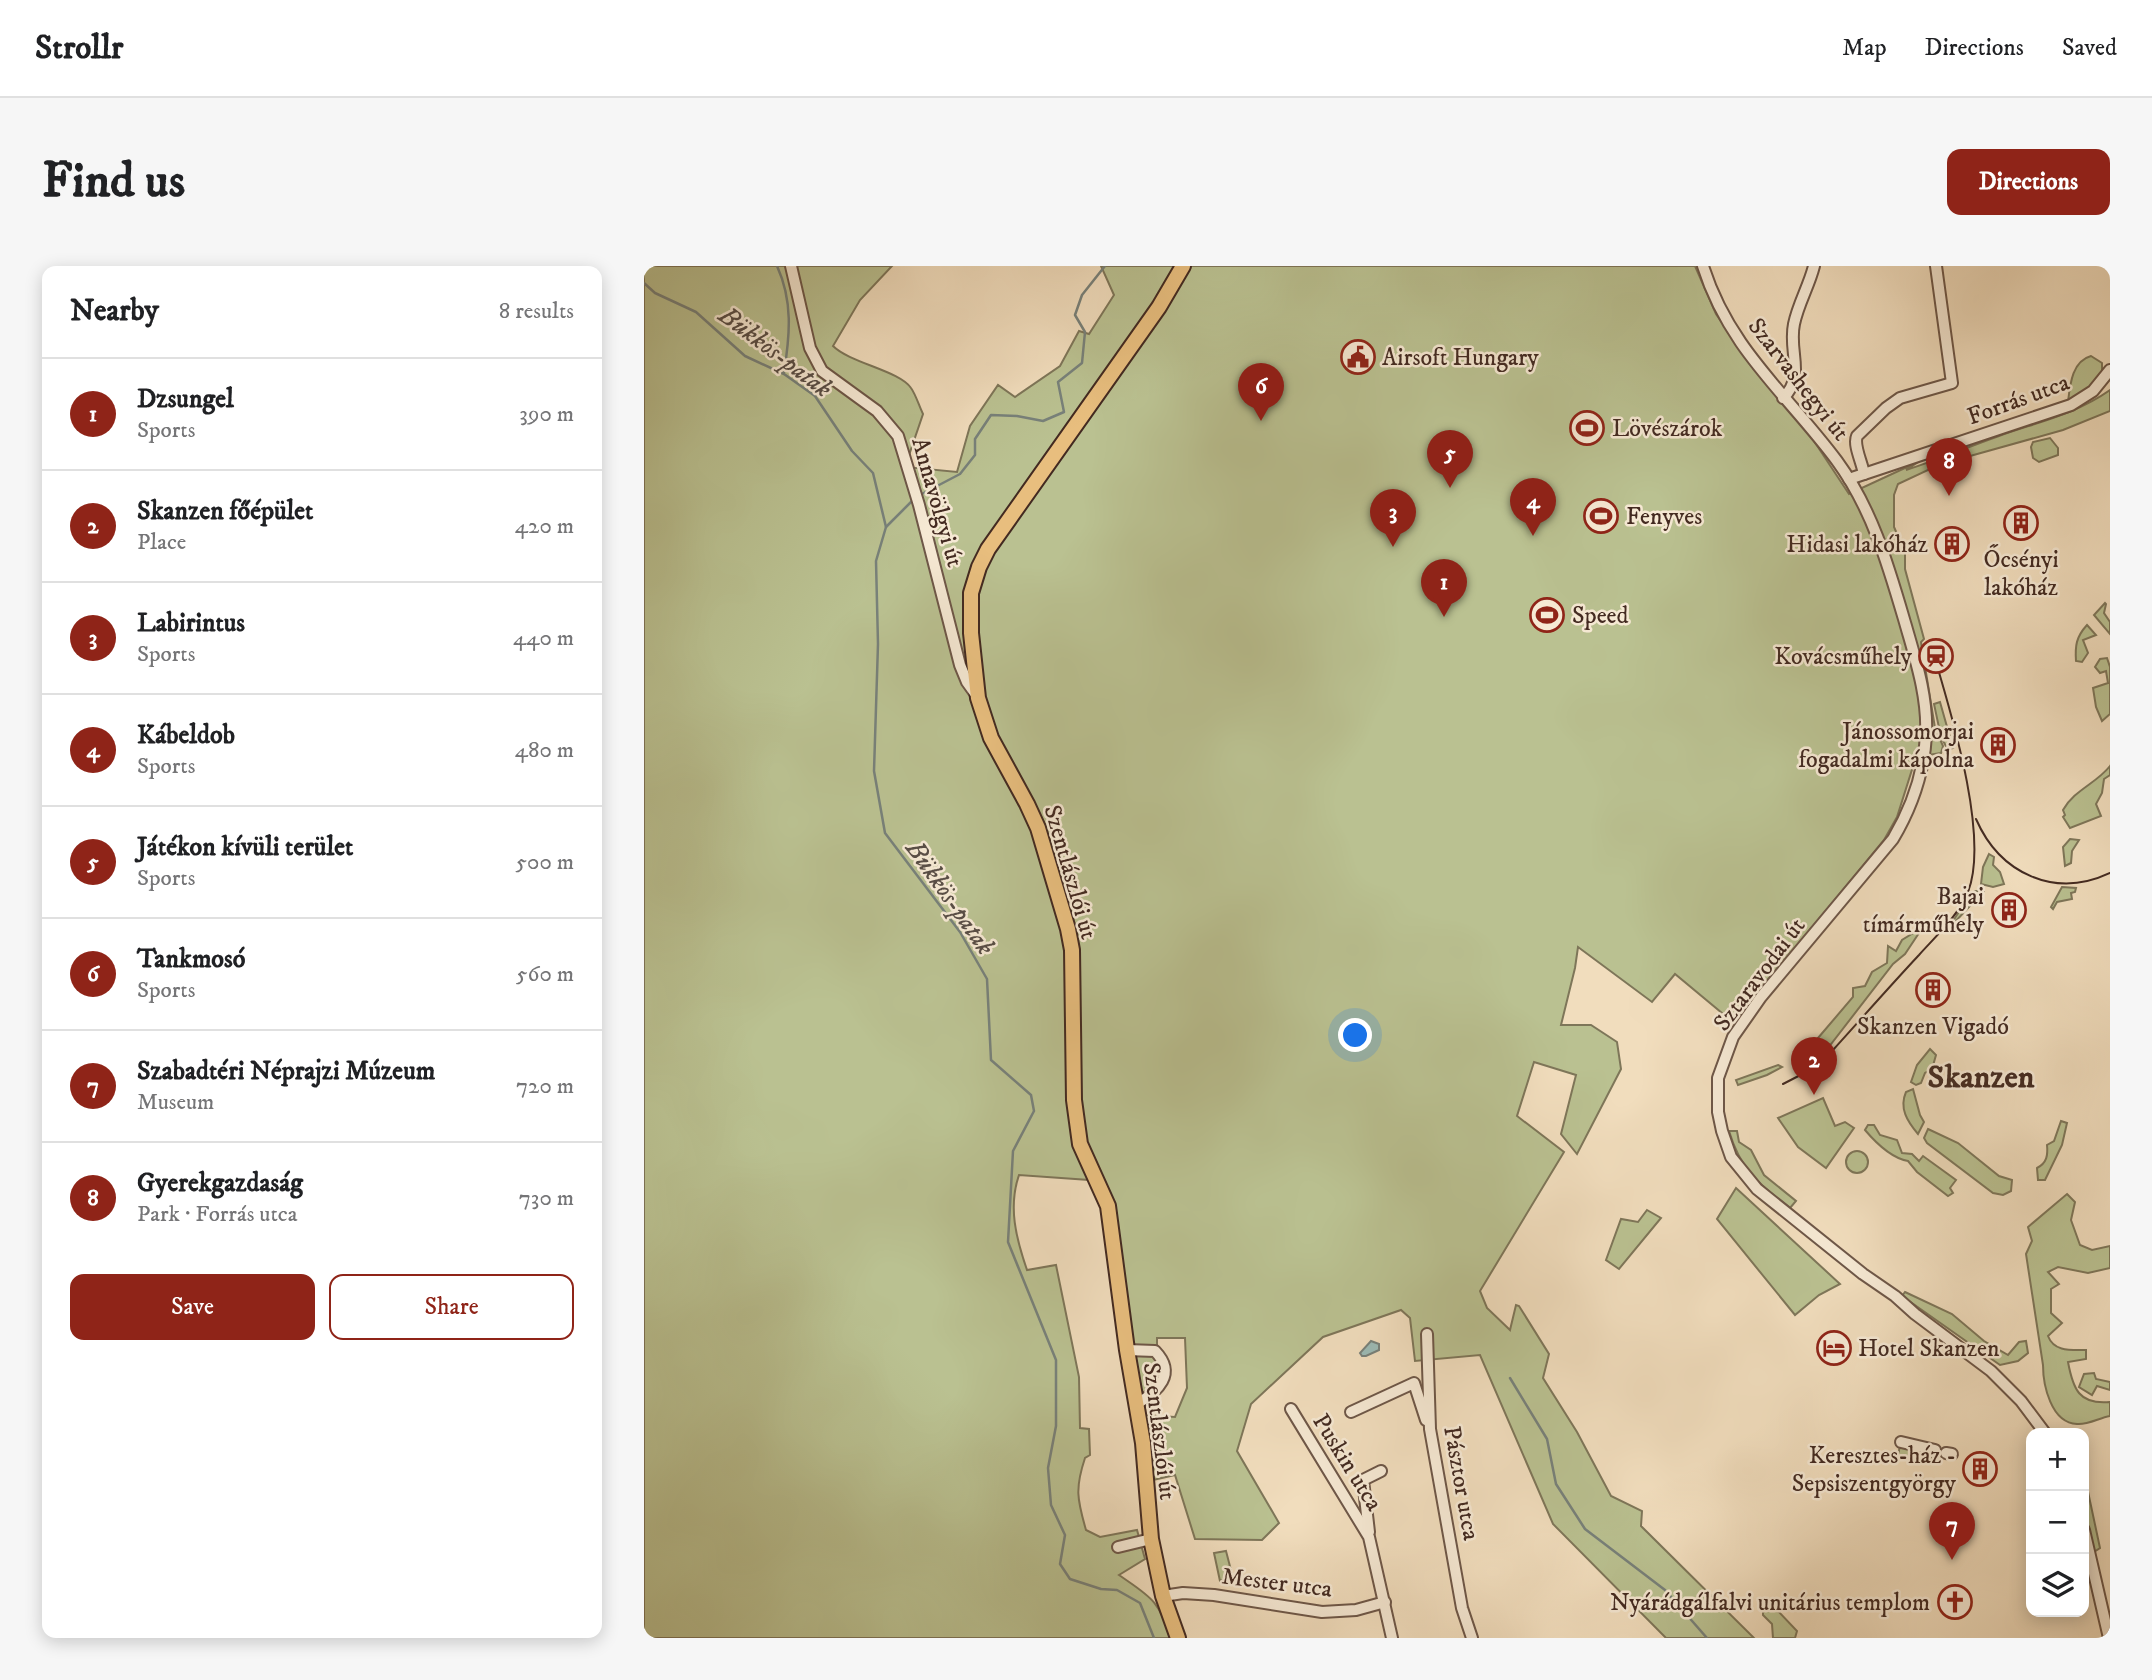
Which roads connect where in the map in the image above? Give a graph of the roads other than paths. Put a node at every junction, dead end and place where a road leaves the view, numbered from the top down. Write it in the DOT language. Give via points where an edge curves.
graph roads {
  1 [pos="791,266"];
  2 [pos="1183,266"];
  3 [pos="1703,266"];
  4 [pos="1814,266"];
  5 [pos="1936,266"];
  6 [pos="2110,370"];
  7 [pos="1783,398"];
  8 [pos="1864,474"];
  9 [pos="1849,479"];
  10 [pos="978,698"];
  11 [pos="1427,1334"];
  12 [pos="1127,1350"];
  13 [pos="1137,1404"];
  14 [pos="1291,1409"];
  15 [pos="1350,1412"];
  16 [pos="2041,1428"];
  17 [pos="1430,1429"];
  18 [pos="1901,1442"];
  19 [pos="1944,1452"];
  20 [pos="1381,1471"];
  21 [pos="1369,1537"];
  22 [pos="1151,1539"];
  23 [pos="1118,1547"];
  24 [pos="2089,1552"];
  25 [pos="1163,1596"];
  26 [pos="1385,1602"];
  27 [pos="1178,1638"];
  28 [pos="1392,1638"];
  29 [pos="1472,1638"];
  30 [pos="2109,1638"];
  1 -- 10 [label="street, Annavölgyi út" via="822,371 877,411 892,426 902,448 960,665"];
  2 -- 10 [label="main road, Szentlászlói út" via="979,567 970,608"];
  3 -- 7 [label="street, Szarvashegyi út" via="1731,329"];
  4 -- 7 [label="street" via="1794,323 1795,383"];
  5 -- 8 [label="street" via="1952,383 1900,398 1857,436 1854,442"];
  6 -- 8 [label="street, Forrás utca" via="2093,391 2071,405"];
  7 -- 9 [label="street, Szarvashegyi út"];
  8 -- 9 [label="street, Forrás utca"];
  9 -- 16 [label="street, Sztaravodai út" via="1881,542 1914,656 1926,719 1920,774 1910,808 1893,839 1733,1037 1718,1078 1720,1121 1731,1157 1757,1189 1991,1371"];
  10 -- 12 [label="main road, Szentlászlói út" via="991,738 1038,828 1068,929 1074,1100 1080,1144 1108,1206"];
  11 -- 17 [label="street, Pásztor utca"];
  12 -- 13 [label="main road, Szentlászlói út"];
  12 -- 13 [label="street" via="1155,1352 1164,1360 1161,1384"];
  13 -- 22 [label="main road, Szentlászlói út"];
  14 -- 21 [label="street, Puskin utca"];
  15 -- 17 [label="street" via="1414,1384"];
  17 -- 29 [label="street, Pásztor utca" via="1462,1608"];
  18 -- 19 [label="street"];
  20 -- 21 [label="street, Puskin utca" via="1363,1480"];
  21 -- 26 [label="street, Puskin utca"];
  22 -- 23 [label="street"];
  22 -- 25 [label="main road, Szentlászlói út"];
  24 -- 30 [label="street"];
  25 -- 26 [label="street, Mester utca" via="1214,1595 1322,1612"];
  25 -- 27 [label="main road, Szentlászlói út"];
  26 -- 28 [label="street, Puskin utca"];
}
